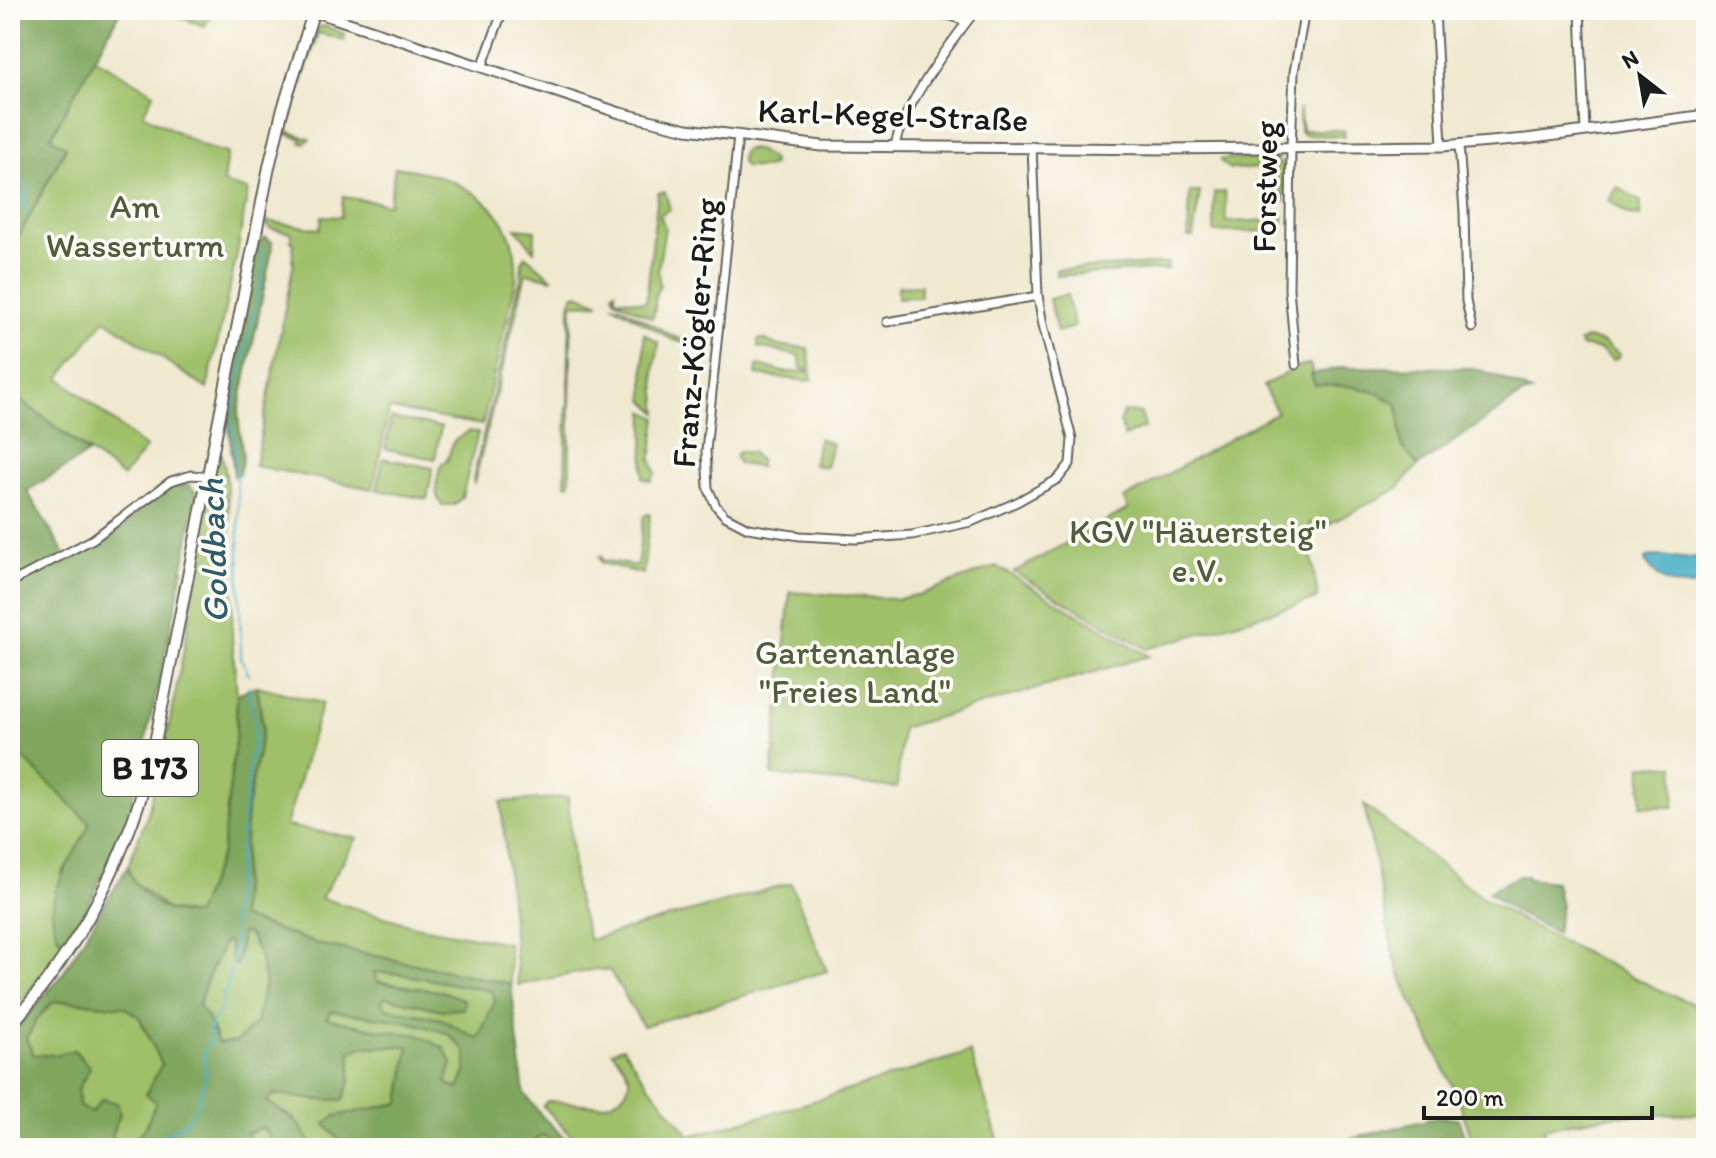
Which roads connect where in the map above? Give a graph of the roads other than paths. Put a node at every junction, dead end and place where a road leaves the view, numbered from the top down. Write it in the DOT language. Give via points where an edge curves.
graph roads {
  1 [pos="503,10"];
  2 [pos="906,10"];
  3 [pos="976,10"];
  4 [pos="1305,10"];
  5 [pos="1435,10"];
  6 [pos="1580,10"];
  7 [pos="313,11"];
  8 [pos="966,22"];
  9 [pos="482,67"];
  10 [pos="1706,115"];
  11 [pos="1585,131"];
  12 [pos="738,136"];
  13 [pos="1459,145"];
  14 [pos="1032,146"];
  15 [pos="1442,146"];
  16 [pos="895,147"];
  17 [pos="1291,148"];
  18 [pos="1038,296"];
  19 [pos="887,322"];
  20 [pos="1472,328"];
  21 [pos="1296,365"];
  22 [pos="206,476"];
  23 [pos="10,583"];
  24 [pos="10,1026"];
  1 -- 9 [label="street"];
  2 -- 8 [label="street"];
  3 -- 8 [label="street"];
  4 -- 17 [label="street, Forstweg" via="1294,72"];
  5 -- 15 [label="street"];
  6 -- 11 [label="street"];
  7 -- 9 [label="street, Karl-Kegel-Straße"];
  7 -- 22 [label="main road, B 173" via="279,125"];
  8 -- 16 [label="street" via="922,89"];
  9 -- 12 [label="street, Karl-Kegel-Straße" via="633,116"];
  10 -- 11 [label="street, Karl-Kegel-Straße"];
  11 -- 13 [label="street, Karl-Kegel-Straße"];
  12 -- 16 [label="street, Karl-Kegel-Straße" via="822,146"];
  12 -- 18 [label="street, Franz-Kögler-Ring" via="705,472 716,506 737,524 800,536 912,535 971,522 1050,485 1070,464 1072,439"];
  13 -- 15 [label="street, Karl-Kegel-Straße"];
  13 -- 20 [label="street" via="1466,301"];
  14 -- 16 [label="street, Karl-Kegel-Straße"];
  14 -- 17 [label="street, Karl-Kegel-Straße"];
  14 -- 18 [label="street, Franz-Kögler-Ring"];
  15 -- 17 [label="street, Karl-Kegel-Straße"];
  17 -- 21 [label="street, Forstweg" via="1289,289"];
  18 -- 19 [label="street"];
  22 -- 23 [label="street" via="171,481 93,539"];
  22 -- 24 [label="main road, B 173" via="139,807 111,878 77,940"];
}
